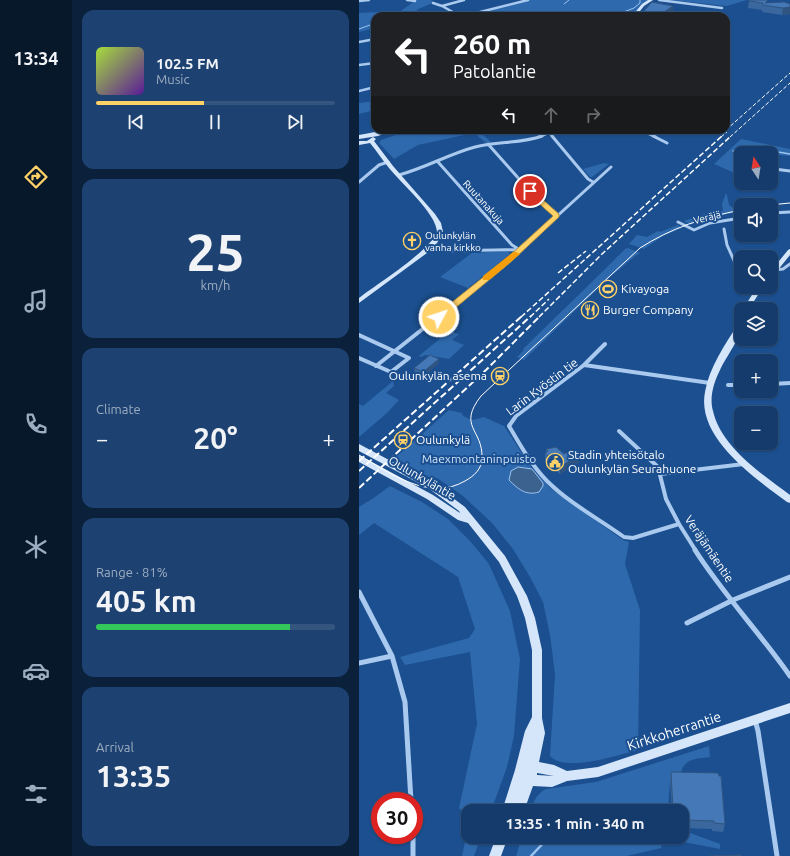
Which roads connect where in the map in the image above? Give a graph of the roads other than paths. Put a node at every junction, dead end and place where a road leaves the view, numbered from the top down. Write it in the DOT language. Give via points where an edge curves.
graph roads {
  1 [pos="365,0"];
  2 [pos="369,0"];
  3 [pos="407,0"];
  4 [pos="464,0"];
  5 [pos="528,0"];
  6 [pos="659,0"];
  7 [pos="359,1"];
  8 [pos="415,1"];
  9 [pos="650,1"];
  10 [pos="433,4"];
  11 [pos="442,6"];
  12 [pos="722,8"];
  13 [pos="453,12"];
  14 [pos="480,12"];
  15 [pos="637,12"];
  16 [pos="641,12"];
  17 [pos="371,40"];
  18 [pos="359,42"];
  19 [pos="371,63"];
  20 [pos="359,64"];
  21 [pos="371,88"];
  22 [pos="359,90"];
  23 [pos="377,134"];
  24 [pos="380,134"];
  25 [pos="547,134"];
  26 [pos="551,134"];
  27 [pos="648,134"];
  28 [pos="366,137"];
  29 [pos="361,143"];
  30 [pos="667,143"];
  31 [pos="488,144"];
  32 [pos="377,149"];
  33 [pos="388,162"];
  34 [pos="439,162"];
  35 [pos="611,167"];
  36 [pos="778,169"];
  37 [pos="790,170"];
  38 [pos="399,175"];
  39 [pos="359,182"];
  40 [pos="593,182"];
  41 [pos="790,212"];
  42 [pos="778,213"];
  43 [pos="557,216"];
  44 [pos="734,219"];
  45 [pos="678,222"];
  46 [pos="724,229"];
  47 [pos="520,250"];
  48 [pos="427,251"];
  49 [pos="790,251"];
  50 [pos="734,260"];
  51 [pos="790,264"];
  52 [pos="778,266"];
  53 [pos="778,270"];
  54 [pos="359,301"];
  55 [pos="359,335"];
  56 [pos="734,339"];
  57 [pos="605,344"];
  58 [pos="395,351"];
  59 [pos="359,358"];
  60 [pos="583,365"];
  61 [pos="376,366"];
  62 [pos="711,383"];
  63 [pos="778,384"];
  64 [pos="790,384"];
  65 [pos="728,385"];
  66 [pos="734,385"];
  67 [pos="619,431"];
  68 [pos="359,447"];
  69 [pos="359,458"];
  70 [pos="744,464"];
  71 [pos="660,474"];
  72 [pos="790,500"];
  73 [pos="471,522"];
  74 [pos="679,524"];
  75 [pos="790,577"];
  76 [pos="359,592"];
  77 [pos="733,600"];
  78 [pos="687,623"];
  79 [pos="392,656"];
  80 [pos="359,664"];
  81 [pos="790,676"];
  82 [pos="790,708"];
  83 [pos="537,718"];
  84 [pos="755,720"];
  85 [pos="533,767"];
  86 [pos="521,770"];
  87 [pos="567,776"];
  88 [pos="529,780"];
  89 [pos="410,792"];
  90 [pos="510,804"];
  91 [pos="520,804"];
  92 [pos="413,844"];
  93 [pos="499,844"];
  94 [pos="413,856"];
  95 [pos="495,856"];
  96 [pos="777,856"];
  1 -- 2 [label="street"];
  1 -- 7 [label="street"];
  3 -- 8 [label="street"];
  4 -- 11 [label="street"];
  5 -- 14 [label="street"];
  6 -- 12 [label="street"];
  9 -- 15 [label="main road"];
  9 -- 16 [label="main road"];
  10 -- 11 [label="street"];
  11 -- 13 [label="street"];
  17 -- 18 [label="street"];
  19 -- 20 [label="street"];
  21 -- 22 [label="street"];
  23 -- 28 [label="main road"];
  24 -- 28 [label="main road"];
  25 -- 31 [label="street" via="523,141"];
  26 -- 40 [label="street"];
  27 -- 30 [label="street"];
  28 -- 29 [label="main road"];
  28 -- 32 [label="main road"];
  29 -- 32 [label="main road"];
  31 -- 34 [label="street" via="473,147"];
  31 -- 43 [label="street" via="528,189"];
  32 -- 33 [label="main road"];
  33 -- 38 [label="main road"];
  33 -- 39 [label="street" via="379,164"];
  34 -- 38 [label="street"];
  34 -- 47 [label="street, Ruutanakuja" via="512,245"];
  35 -- 40 [label="street"];
  36 -- 37 [label="street"];
  38 -- 48 [label="main road" via="429,211 437,225 437,237"];
  40 -- 43 [label="street"];
  41 -- 42 [label="street"];
  43 -- 47 [label="street"];
  44 -- 45 [label="street, Veräjä" via="710,223 694,230"];
  46 -- 50 [label="street"];
  47 -- 48 [label="street" via="507,248"];
  47 -- 58 [label="street"];
  48 -- 54 [label="main road" via="423,257"];
  49 -- 52 [label="main road"];
  51 -- 53 [label="street"];
  55 -- 58 [label="street"];
  56 -- 62 [label="main road"];
  57 -- 60 [label="street"];
  58 -- 61 [label="street"];
  58 -- 61 [label="street" via="409,358 391,372"];
  59 -- 61 [label="street"];
  60 -- 62 [label="street, Larin Kyöstin tie"];
  60 -- 74 [label="street, Larin Kyöstin tie" via="516,416 510,423 510,429 547,481 624,537 633,538"];
  62 -- 70 [label="main road" via="707,403 712,421 726,444"];
  63 -- 64 [label="street"];
  65 -- 66 [label="street"];
  67 -- 71 [label="street, Veräjämäentie" via="658,467"];
  68 -- 73 [label="main road, Oulunkyläntie" via="431,486 462,509"];
  69 -- 73 [label="main road, Oulunkyläntie" via="430,496"];
  70 -- 71 [label="street"];
  70 -- 72 [label="main road"];
  71 -- 74 [label="street, Veräjämäentie" via="666,499"];
  73 -- 83 [label="main road, Oulunkyläntie" via="502,559 515,581 530,618 537,650"];
  74 -- 77 [label="street, Veräjämäentie" via="707,568"];
  75 -- 77 [label="street"];
  76 -- 79 [label="street"];
  77 -- 78 [label="street"];
  77 -- 81 [label="street, Veräjämäentie"];
  79 -- 80 [label="street"];
  79 -- 89 [label="street" via="405,702"];
  82 -- 84 [label="main road, Kirkkoherrantie"];
  83 -- 85 [label="main road, Oulunkyläntie" via="540,733"];
  83 -- 86 [label="main road, Oulunkyläntie" via="530,731"];
  84 -- 87 [label="main road, Kirkkoherrantie" via="598,772"];
  84 -- 96 [label="street"];
  85 -- 86 [label="main road, Kirkkoherrantie"];
  85 -- 87 [label="main road, Kirkkoherrantie" via="554,770"];
  85 -- 88 [label="main road, Oulunkyläntie"];
  86 -- 88 [label="main road"];
  86 -- 90 [label="main road, Oulunkyläntie"];
  87 -- 88 [label="main road, Kirkkoherrantie" via="552,782"];
  88 -- 91 [label="main road, Oulunkyläntie"];
  92 -- 94 [label="street"];
  93 -- 95 [label="main road"];
}
